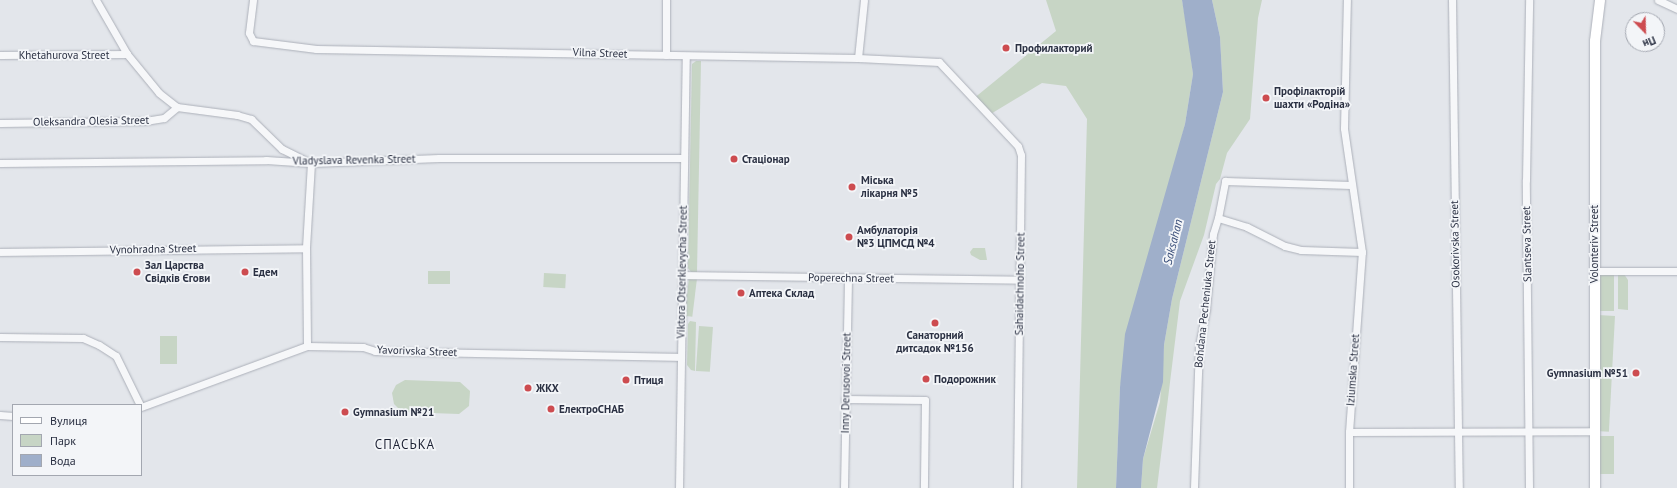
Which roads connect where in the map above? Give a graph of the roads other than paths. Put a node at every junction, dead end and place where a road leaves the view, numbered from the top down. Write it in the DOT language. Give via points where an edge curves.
graph roads {
  1 [pos="96,0"];
  2 [pos="253,0"];
  3 [pos="666,0"];
  4 [pos="864,0"];
  5 [pos="1347,0"];
  6 [pos="1452,0"];
  7 [pos="1529,0"];
  8 [pos="1600,0"];
  9 [pos="1658,0"];
  10 [pos="1677,9"];
  11 [pos="127,54"];
  12 [pos="0,55"];
  13 [pos="666,55"];
  14 [pos="686,56"];
  15 [pos="858,58"];
  16 [pos="974,99"];
  17 [pos="177,107"];
  18 [pos="0,123"];
  19 [pos="684,158"];
  20 [pos="0,163"];
  21 [pos="311,163"];
  22 [pos="1351,185"];
  23 [pos="1218,218"];
  24 [pos="306,248"];
  25 [pos="0,252"];
  26 [pos="1362,252"];
  27 [pos="1594,271"];
  28 [pos="1677,271"];
  29 [pos="682,275"];
  30 [pos="848,278"];
  31 [pos="1020,280"];
  32 [pos="0,337"];
  33 [pos="306,346"];
  34 [pos="681,357"];
  35 [pos="845,399"];
  36 [pos="139,404"];
  37 [pos="142,405"];
  38 [pos="0,415"];
  39 [pos="12,416"];
  40 [pos="1458,431"];
  41 [pos="1349,432"];
  42 [pos="1529,432"];
  43 [pos="1595,432"];
  44 [pos="679,488"];
  45 [pos="844,488"];
  46 [pos="924,488"];
  47 [pos="1017,488"];
  48 [pos="1194,488"];
  49 [pos="1349,488"];
  50 [pos="1459,488"];
  51 [pos="1528,488"];
  52 [pos="1595,488"];
  1 -- 11 [label="street"];
  2 -- 13 [label="street, Vilna Street" via="249,33 253,41 316,49"];
  3 -- 13 [label="street"];
  4 -- 15 [label="street"];
  5 -- 22 [label="street" via="1344,116"];
  6 -- 40 [label="street, Osokorivska Street"];
  7 -- 42 [label="street, Slantseva Street" via="1526,180"];
  8 -- 27 [label="street, Volonteriv Street" via="1595,41"];
  9 -- 10 [label="street"];
  11 -- 12 [label="street, Khetahurova Street"];
  11 -- 17 [label="street" via="159,93"];
  13 -- 14 [label="street, Vilna Street"];
  14 -- 15 [label="street, Vilna Street"];
  14 -- 19 [label="street, Viktora Otserklevycha Street"];
  15 -- 16 [label="street, Vilna Street" via="939,62"];
  16 -- 31 [label="street, Sahaidachnoho Street" via="1018,146 1021,155"];
  17 -- 18 [label="street, Oleksandra Olesia Street" via="164,118 145,121"];
  17 -- 21 [label="street" via="251,119 282,149"];
  19 -- 21 [label="street, Vladyslava Revenka Street" via="439,158"];
  19 -- 29 [label="street, Viktora Otserklevycha Street"];
  20 -- 21 [label="street, Vladyslava Revenka Street" via="266,160"];
  21 -- 24 [label="street"];
  22 -- 23 [label="street, Bohdana Pecheniuka Street" via="1225,181"];
  22 -- 26 [label="street"];
  23 -- 26 [label="street" via="1247,227 1295,248"];
  23 -- 48 [label="street, Bohdana Pecheniuka Street" via="1213,234 1206,309 1199,346"];
  24 -- 25 [label="street, Vynohradna Street"];
  24 -- 33 [label="street"];
  26 -- 41 [label="street, Iziumska Street"];
  27 -- 28 [label="street"];
  27 -- 43 [label="street, Volonteriv Street"];
  29 -- 30 [label="street, Poperechna Street"];
  29 -- 34 [label="street, Viktora Otserklevycha Street"];
  30 -- 31 [label="street, Poperechna Street"];
  30 -- 35 [label="street, Inny Derusovoi Street"];
  31 -- 47 [label="street, Sahaidachnoho Street"];
  32 -- 36 [label="street" via="83,338 99,345 116,356"];
  33 -- 34 [label="street, Yavorivska Street" via="363,347 375,351"];
  33 -- 37 [label="street, Yavorivska Street"];
  34 -- 44 [label="street, Viktora Otserklevycha Street"];
  35 -- 45 [label="street, Inny Derusovoi Street"];
  35 -- 46 [label="street" via="925,400"];
  38 -- 39 [label="street"];
  40 -- 41 [label="street"];
  40 -- 42 [label="street"];
  40 -- 50 [label="street, Osokorivska Street"];
  41 -- 49 [label="street, Iziumska Street"];
  42 -- 43 [label="street"];
  42 -- 51 [label="street, Slantseva Street"];
  43 -- 52 [label="street, Volonteriv Street"];
}
